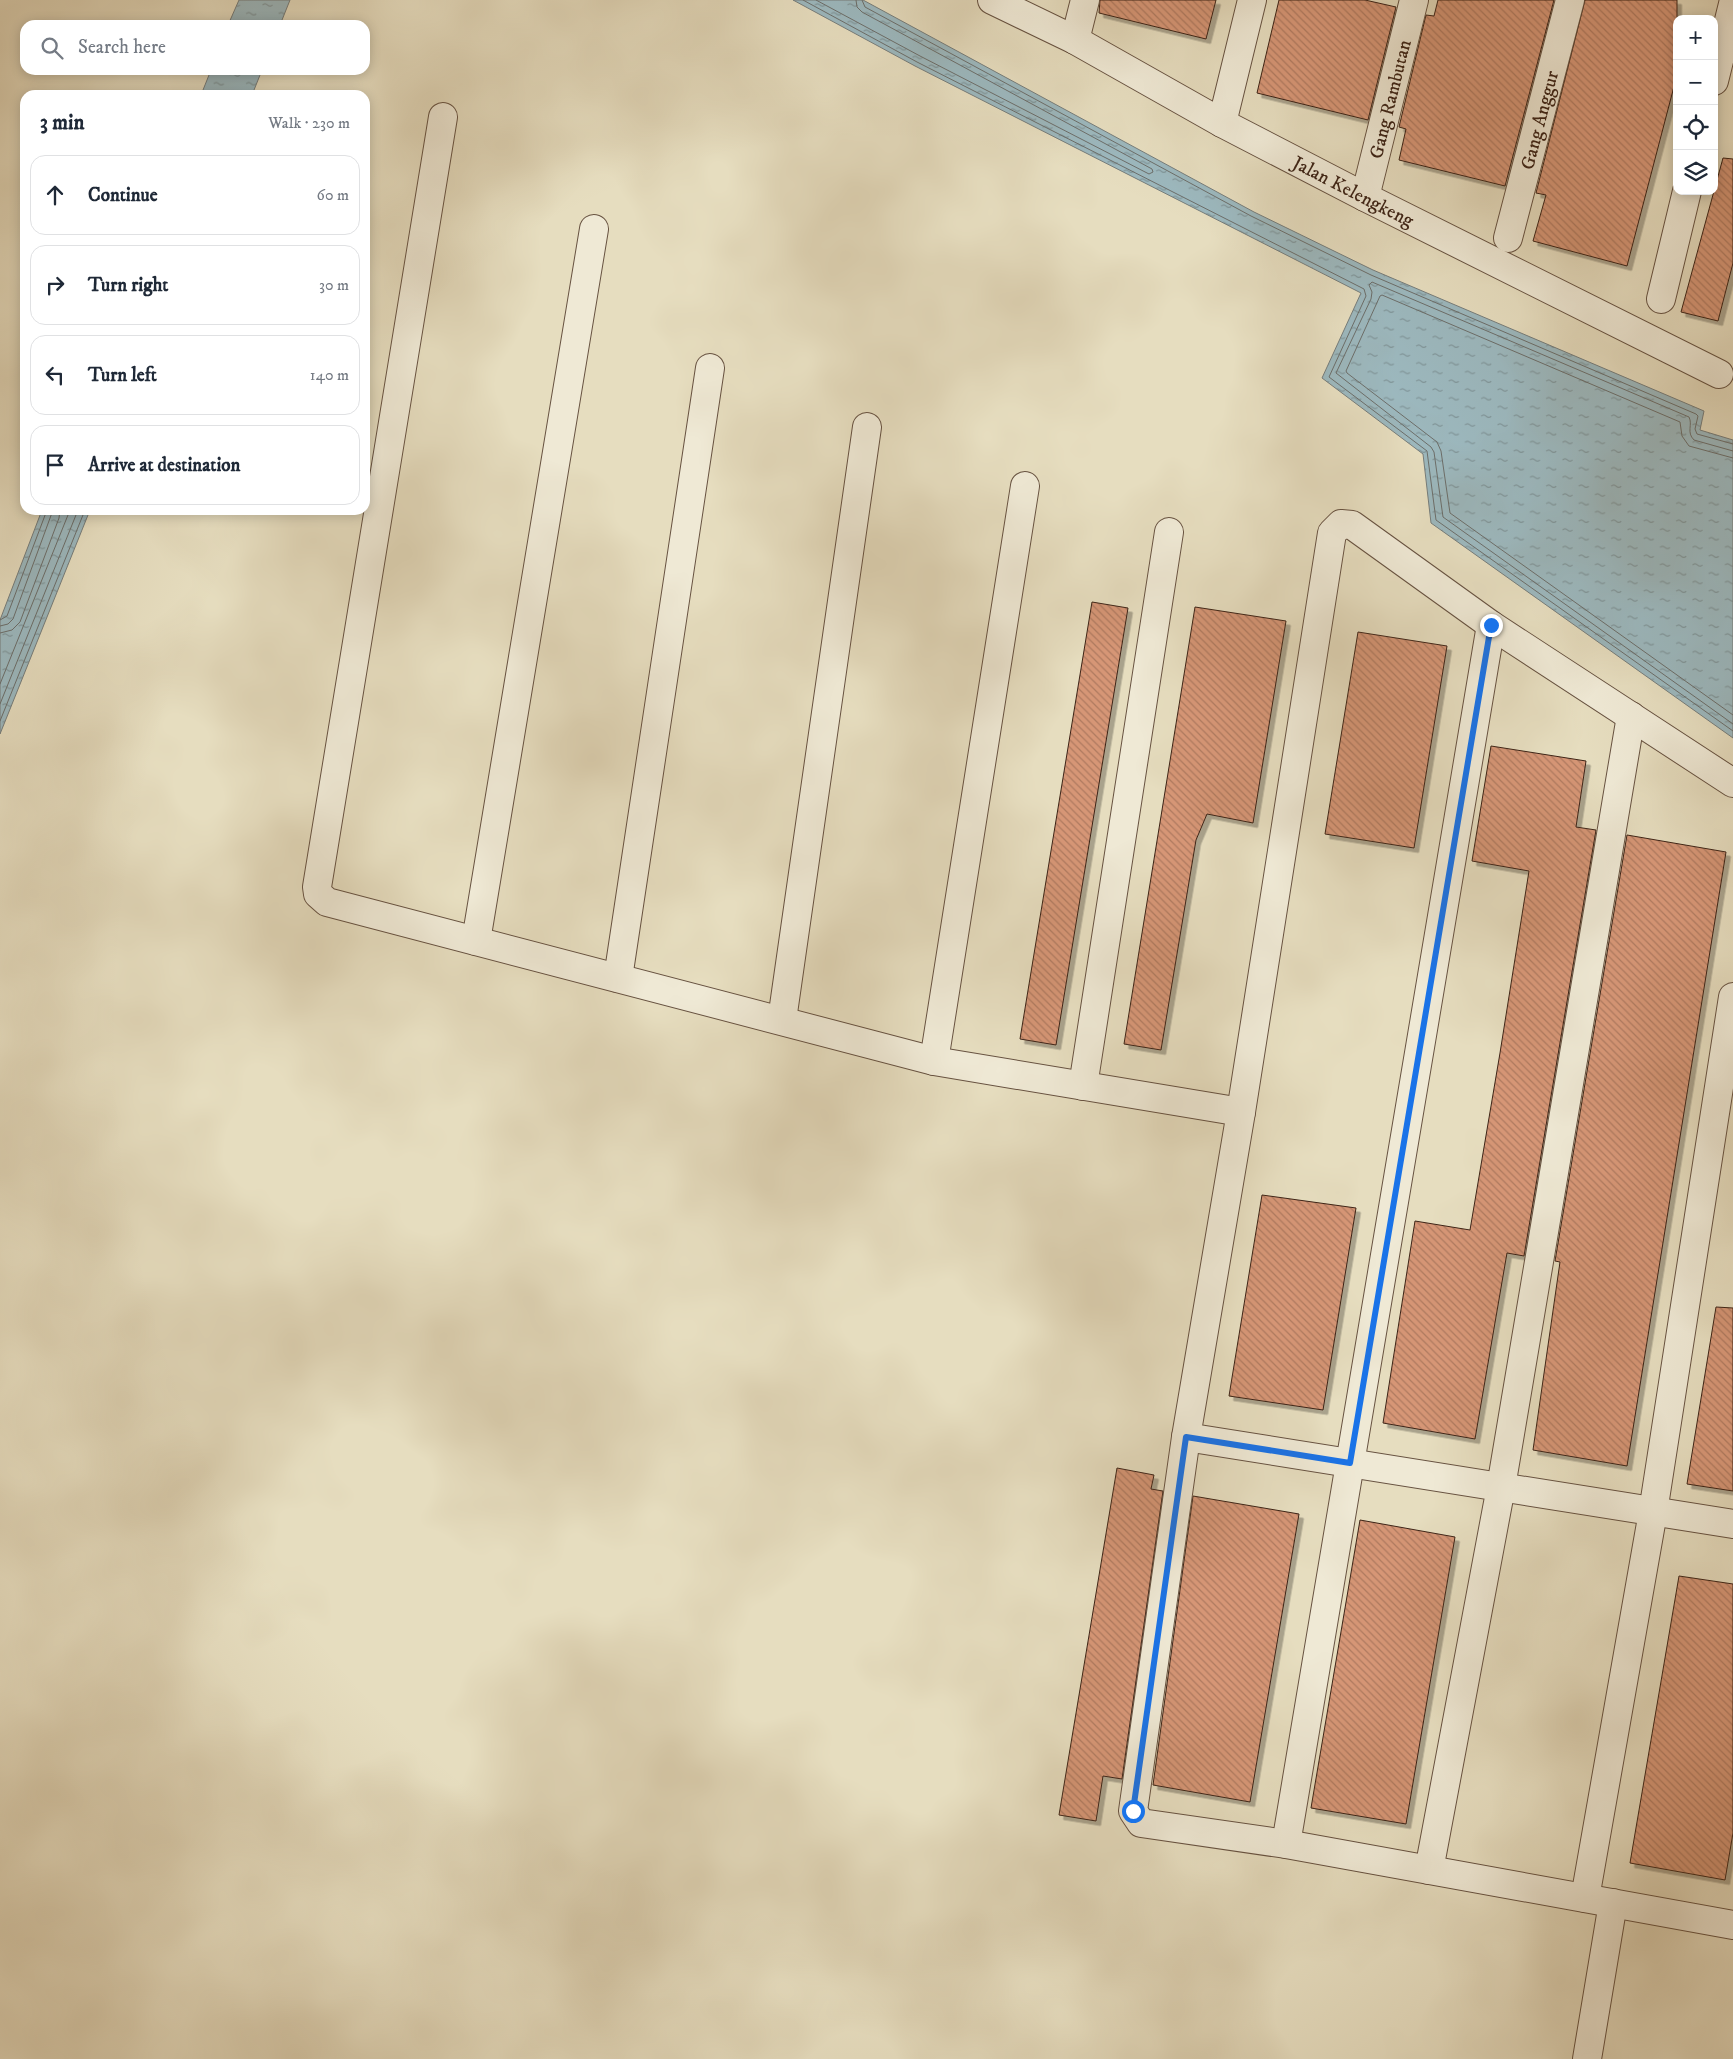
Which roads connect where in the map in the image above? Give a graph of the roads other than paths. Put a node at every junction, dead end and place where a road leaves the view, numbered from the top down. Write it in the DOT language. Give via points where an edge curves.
graph roads {
  1 [pos="992,0"];
  2 [pos="1085,0"];
  3 [pos="1252,0"];
  4 [pos="1414,0"];
  5 [pos="1570,0"];
  6 [pos="1733,4"];
  7 [pos="1075,40"];
  8 [pos="1718,65"];
  9 [pos="443,117"];
  10 [pos="1222,123"];
  11 [pos="1687,195"];
  12 [pos="1365,197"];
  13 [pos="594,229"];
  14 [pos="1508,238"];
  15 [pos="1661,299"];
  16 [pos="710,368"];
  17 [pos="1719,374"];
  18 [pos="867,427"];
  19 [pos="1025,486"];
  20 [pos="1169,532"];
  21 [pos="1491,625"];
  22 [pos="1631,716"];
  23 [pos="1733,783"];
  24 [pos="476,941"];
  25 [pos="618,978"];
  26 [pos="1733,997"];
  27 [pos="782,1020"];
  28 [pos="934,1061"];
  29 [pos="1083,1086"];
  30 [pos="1241,1112"];
  31 [pos="1186,1437"];
  32 [pos="1350,1463"];
  33 [pos="1500,1487"];
  34 [pos="1653,1512"];
  35 [pos="1733,1524"];
  36 [pos="1286,1844"];
  37 [pos="1429,1870"];
  38 [pos="1585,1898"];
  39 [pos="1613,1903"];
  40 [pos="1733,1925"];
  41 [pos="1587,2059"];
  1 -- 7 [label="street, Jalan Kelengkeng"];
  2 -- 7 [label="street"];
  3 -- 10 [label="street"];
  4 -- 12 [label="street, Gang Rambutan"];
  5 -- 14 [label="street, Gang Anggur"];
  6 -- 8 [label="street"];
  7 -- 10 [label="street, Jalan Kelengkeng"];
  9 -- 24 [label="street" via="317,886 318,894 328,902"];
  10 -- 12 [label="street, Jalan Kelengkeng"];
  11 -- 15 [label="street"];
  12 -- 17 [label="street, Jalan Kelengkeng"];
  13 -- 24 [label="street"];
  16 -- 25 [label="street"];
  18 -- 27 [label="street"];
  19 -- 28 [label="street"];
  20 -- 29 [label="street"];
  21 -- 22 [label="street"];
  21 -- 30 [label="street" via="1352,525 1340,524 1332,534"];
  21 -- 32 [label="street"];
  22 -- 23 [label="street"];
  22 -- 33 [label="street"];
  24 -- 25 [label="street"];
  25 -- 27 [label="street"];
  26 -- 34 [label="street"];
  27 -- 28 [label="street"];
  28 -- 29 [label="street"];
  29 -- 30 [label="street"];
  30 -- 31 [label="street"];
  31 -- 32 [label="street"];
  31 -- 36 [label="street" via="1133,1811 1141,1823"];
  32 -- 33 [label="street"];
  32 -- 36 [label="street"];
  33 -- 34 [label="street"];
  33 -- 37 [label="street"];
  34 -- 35 [label="street"];
  34 -- 38 [label="street"];
  36 -- 37 [label="street"];
  37 -- 38 [label="street"];
  38 -- 39 [label="street"];
  39 -- 40 [label="street"];
  39 -- 41 [label="street"];
}
